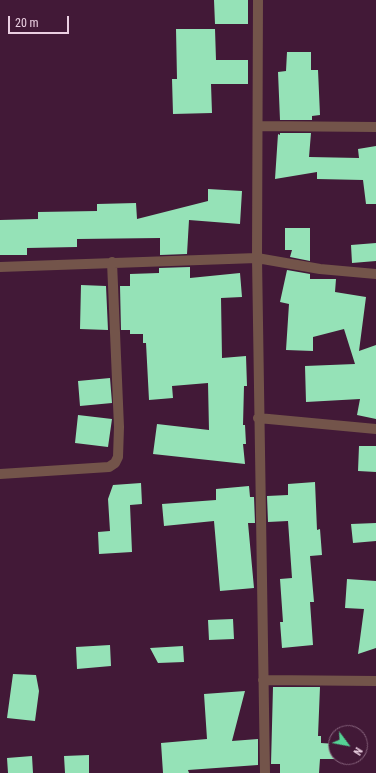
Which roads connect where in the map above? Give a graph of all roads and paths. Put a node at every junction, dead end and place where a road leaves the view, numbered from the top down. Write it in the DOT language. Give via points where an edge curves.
graph roads {
  1 [pos="258,0"];
  2 [pos="258,126"];
  3 [pos="376,126"];
  4 [pos="257,258"];
  5 [pos="112,262"];
  6 [pos="0,268"];
  7 [pos="376,274"];
  8 [pos="258,418"];
  9 [pos="376,429"];
  10 [pos="0,474"];
  11 [pos="263,680"];
  12 [pos="376,681"];
  13 [pos="265,773"];
  1 -- 2 [label="street"];
  2 -- 3 [label="street"];
  2 -- 4 [label="street"];
  4 -- 5 [label="street"];
  4 -- 7 [label="street" via="320,269"];
  4 -- 8 [label="street"];
  5 -- 6 [label="street"];
  5 -- 10 [label="street" via="118,458 109,467"];
  8 -- 9 [label="street"];
  8 -- 11 [label="street"];
  11 -- 12 [label="street"];
  11 -- 13 [label="street"];
}
